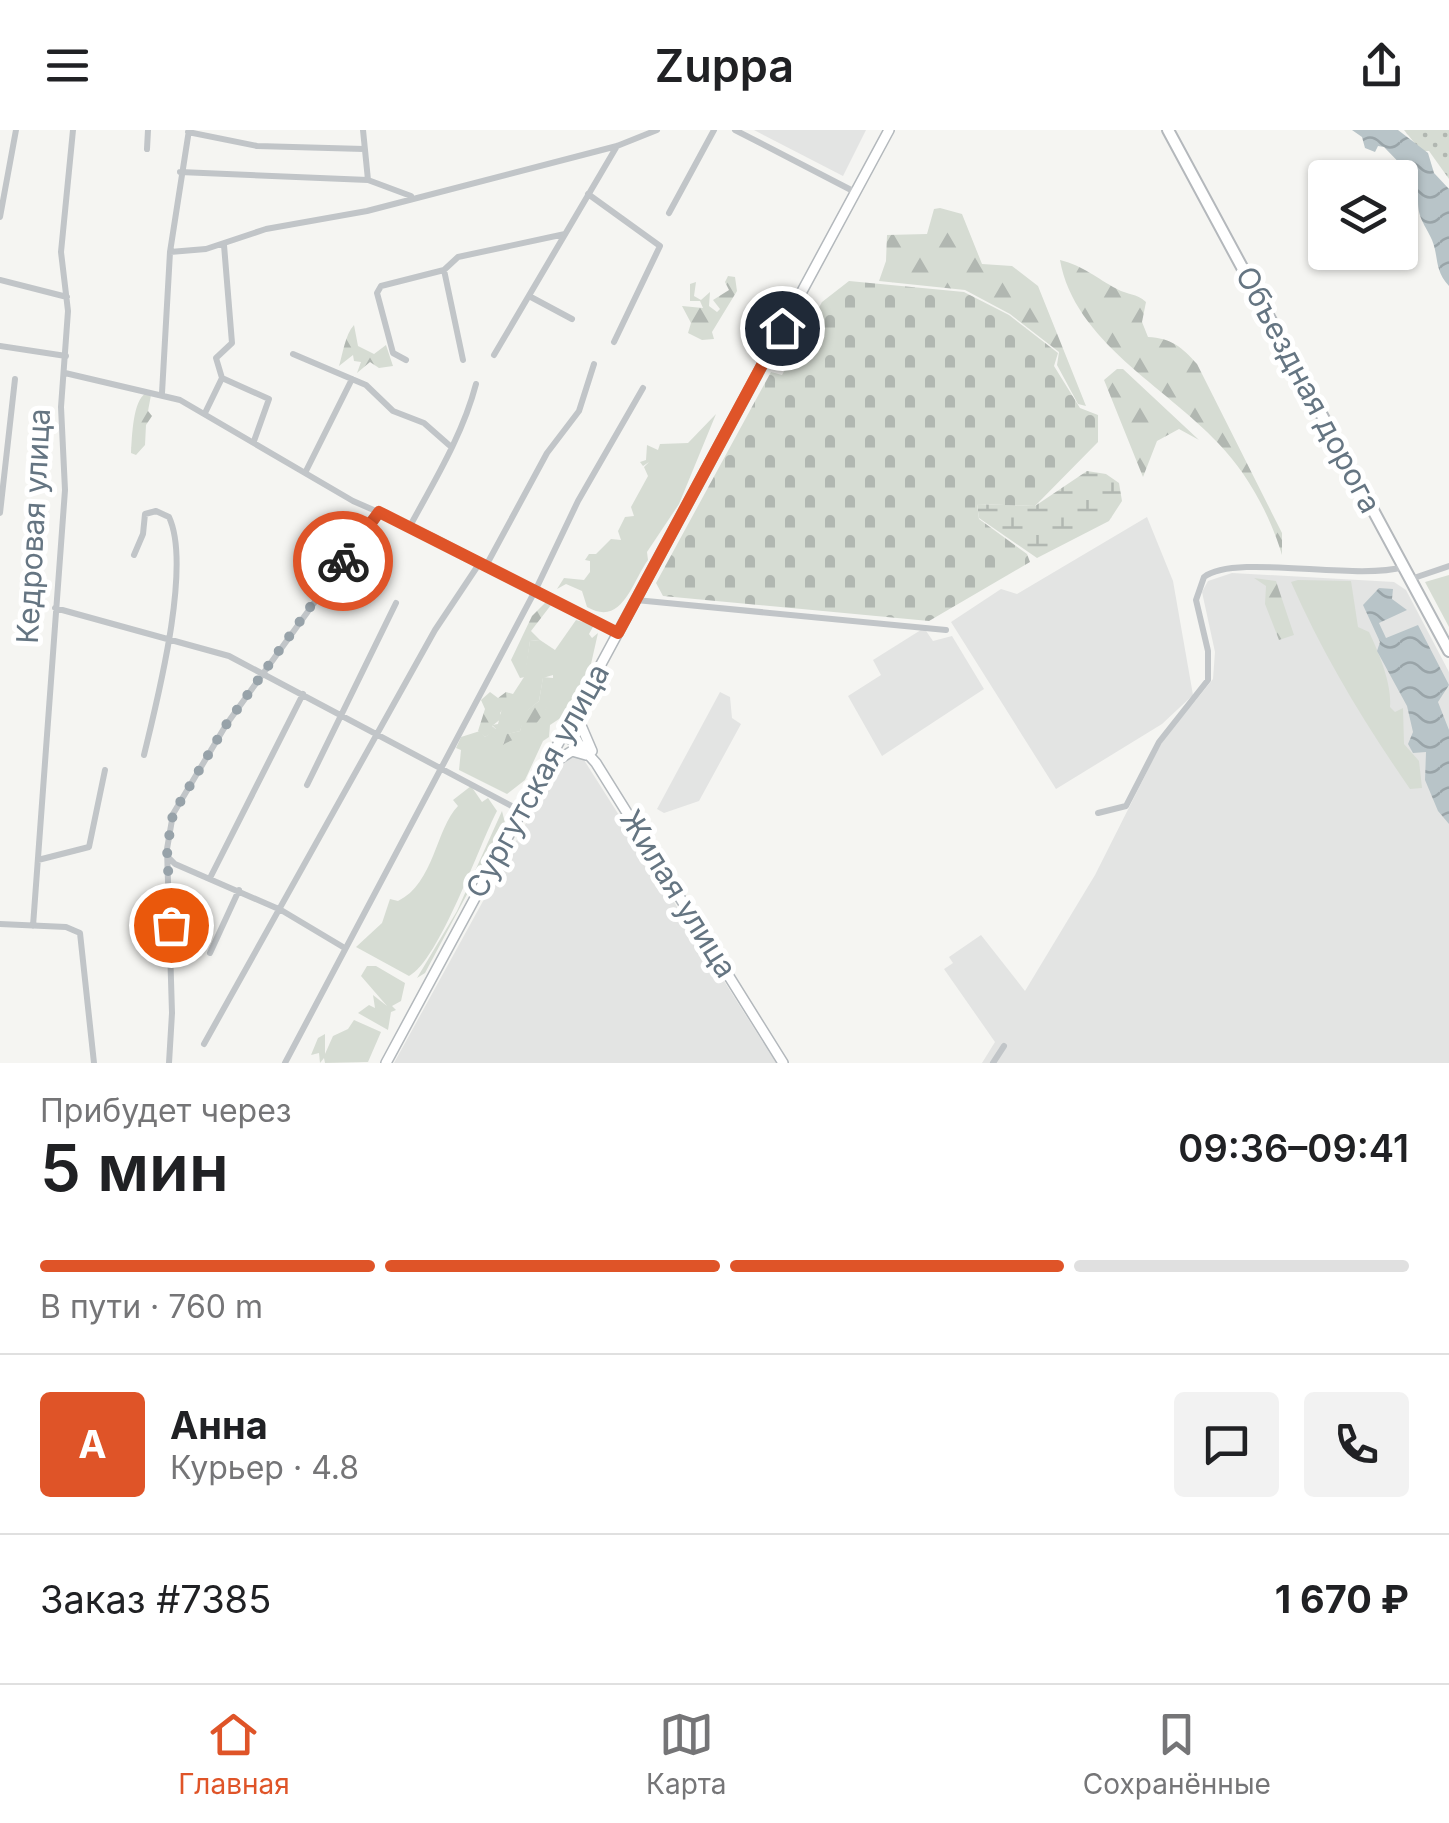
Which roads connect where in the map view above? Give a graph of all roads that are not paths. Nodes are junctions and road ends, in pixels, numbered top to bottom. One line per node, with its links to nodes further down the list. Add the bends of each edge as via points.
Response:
1 (16, 130): 20 (street)
2 (73, 130): 27 (street, Кедровая улица, via 62,252)
3 (148, 130): 12 (street)
4 (363, 130): 13 (street)
5 (657, 130): 11 (street)
6 (714, 130): 19 (street)
7 (734, 130): 16 (street)
8 (889, 130): 16 (main road, Сургутская улица)
9 (1168, 130): 54 (main road, Объездная дорога)
10 (189, 131): 13 (street, via 257,146); 14 (street)
11 (617, 146): 17 (street); 18 (street)
12 (147, 149)
13 (364, 149): 15 (street)
14 (180, 172): 15 (street); 23 (street)
15 (368, 180): 18 (street)
16 (855, 192): 57 (main road, Сургутская улица)
17 (588, 194): 21 (street); 29 (street, via 660,246)
18 (413, 196): 22 (street, via 266,228)
19 (669, 213)
20 (0, 218)
21 (565, 234): 24 (street, via 458,258); 26 (street)
22 (224, 245): 23 (street); 38 (street, via 234,337 216,358)
23 (170, 252): 43 (street)
24 (444, 270): 34 (street, via 379,289 393,353); 35 (street)
25 (0, 280): 27 (street)
26 (529, 296): 28 (street); 33 (street)
27 (67, 297): 32 (street, Кедровая улица)
28 (572, 319)
29 (614, 342)
30 (0, 346): 32 (street)
31 (293, 354): 39 (street)
32 (66, 356): 37 (street, Кедровая улица)
33 (494, 356)
34 (406, 360)
35 (463, 360)
36 (594, 364): 52 (street, via 580,411 541,463)
37 (65, 373): 43 (street); 59 (street, Кедровая улица)
38 (222, 378): 44 (street); 45 (street, via 270,399)
39 (352, 378): 46 (street); 47 (street)
40 (15, 379): 49 (street)
41 (476, 384): 46 (street, via 462,430)
42 (644, 388): 56 (street)
43 (162, 394): 44 (street)
44 (205, 413): 45 (street)
45 (254, 441): 47 (street)
46 (449, 445): 50 (street)
47 (306, 471): 48 (street)
48 (379, 512): 50 (street); 64 (street)
49 (0, 513)
50 (410, 526): 52 (street)
51 (134, 555): 62 (street, via 145,514 169,517)
52 (484, 563): 56 (street); 68 (street, via 435,630)
53 (1449, 566): 55 (street)
54 (1404, 567): 55 (main road, Объездная дорога); 77 (street, via 1368,574 1228,566 1209,572 1196,594 1210,667 1207,684 1159,742 1126,806)
55 (1411, 579): 63 (main road, Объездная дорога)
56 (536, 588): 61 (street); 72 (street)
57 (636, 600): 60 (street); 61 (main road, Сургутская улица)
58 (396, 603): 67 (street)
59 (55, 608): 62 (street); 79 (street, Кедровая улица)
60 (946, 630)
61 (618, 633): 66 (main road, Сургутская улица)
62 (169, 639): 64 (street); 70 (street)
63 (1449, 651)
64 (264, 673): 65 (street); 78 (street, via 178,803)
65 (303, 694): 67 (street); 80 (street)
66 (586, 694): 69 (main road, Сургутская улица); 71 (main road, via 580,723)
67 (343, 716): 68 (street); 75 (street)
68 (378, 734): 72 (street); 82 (street)
69 (563, 735): 71 (main road, Жилая улица); 74 (main road, Сургутская улица)
70 (144, 755)
71 (596, 763): 74 (main road, via 572,751); 93 (main road, Жилая улица)
72 (440, 768): 76 (street); 85 (street)
73 (105, 770): 79 (street, via 89,848)
74 (543, 770): 76 (main road, Сургутская улица)
75 (307, 785)
76 (521, 811): 92 (main road, Сургутская улица)
77 (1098, 813)
78 (168, 857): 80 (street); 90 (street)
79 (38, 860): 84 (street, Кедровая улица)
80 (210, 878): 81 (street)
81 (239, 890): 82 (street); 86 (street)
82 (281, 910): 85 (street); 87 (street)
83 (0, 924): 84 (street)
84 (34, 926): 89 (street, via 72,928 82,936)
85 (343, 947): 91 (street)
86 (210, 953)
87 (204, 1044)
88 (1004, 1046): 94 (street)
89 (94, 1063)
90 (168, 1063)
91 (284, 1063)
92 (386, 1063)
93 (783, 1063)
94 (993, 1063)

